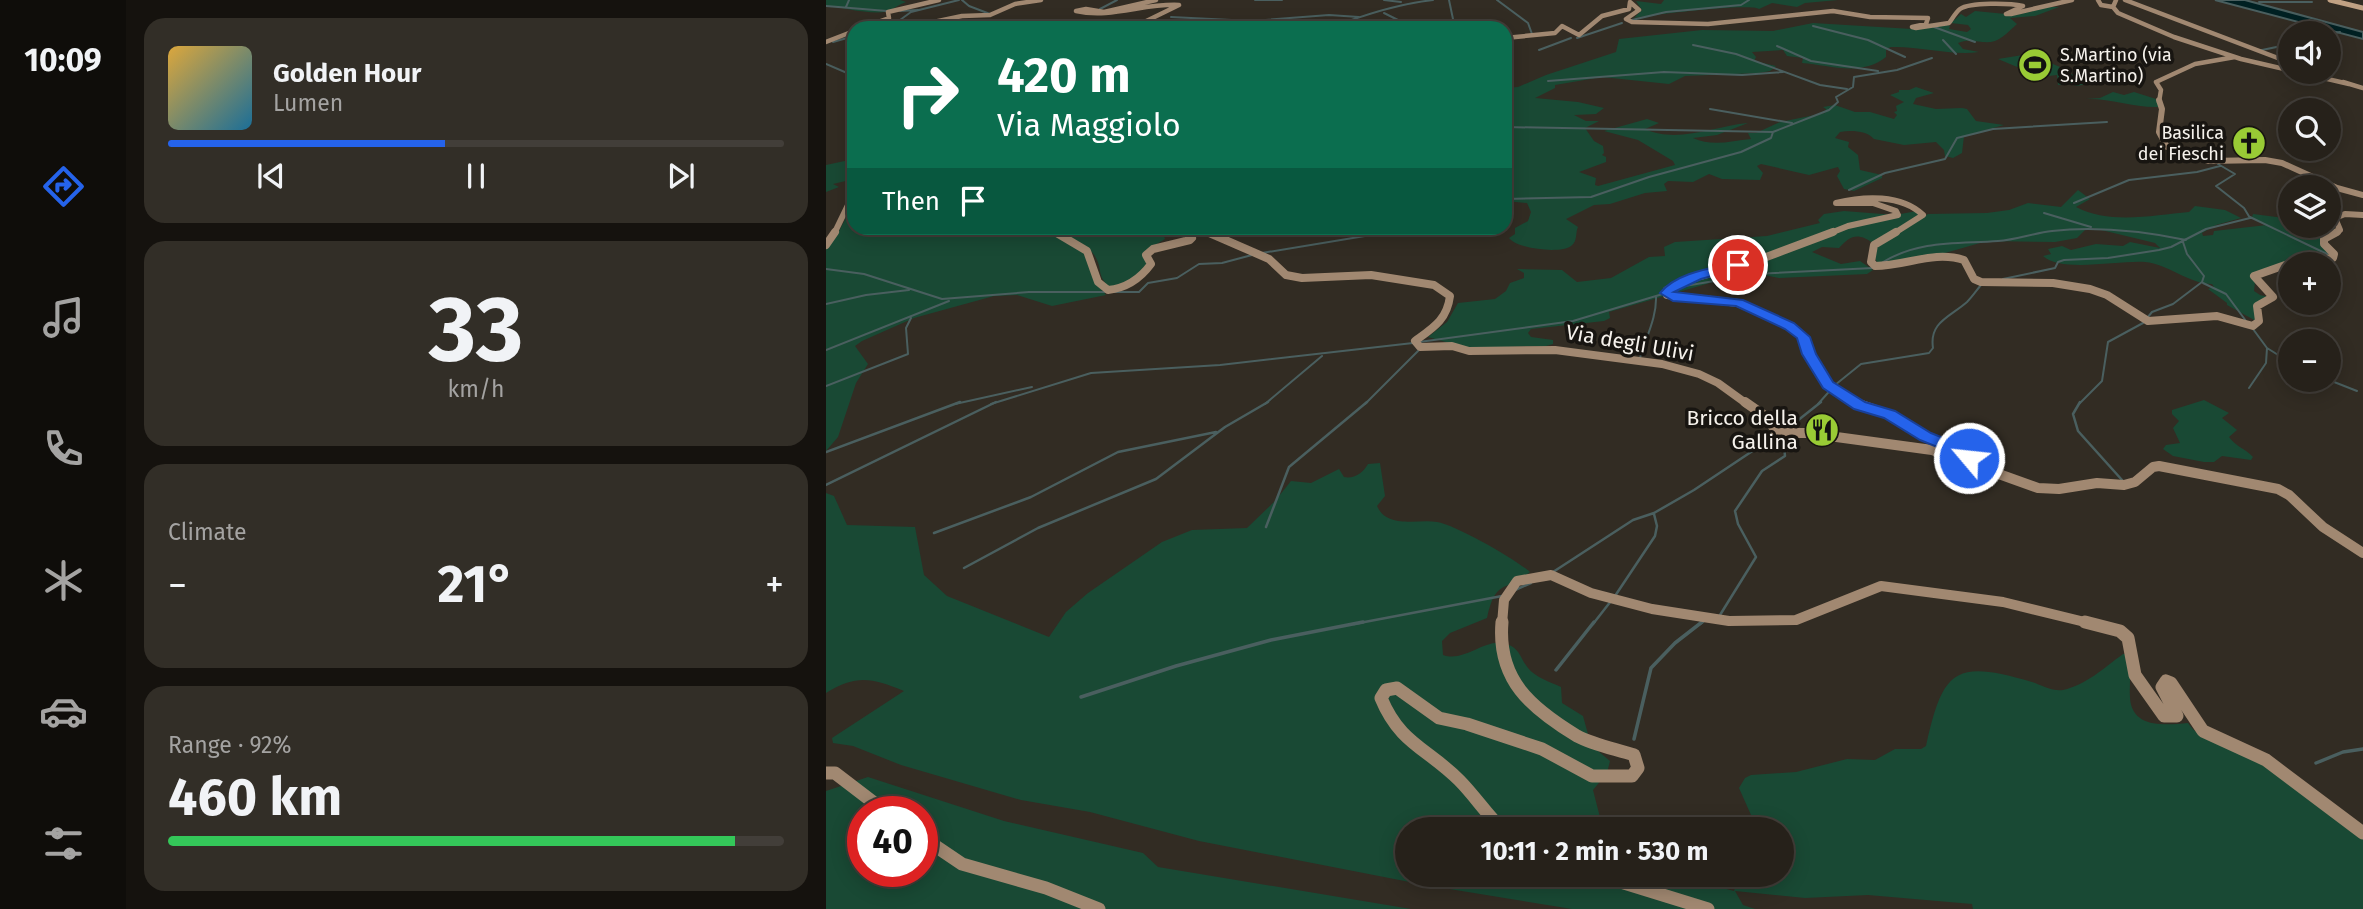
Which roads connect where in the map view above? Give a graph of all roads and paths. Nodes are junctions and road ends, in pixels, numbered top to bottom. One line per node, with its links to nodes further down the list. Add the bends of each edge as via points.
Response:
1 (939, 0): 10 (street, via 888,12 889,18)
2 (1041, 0): 11 (street, via 990,15)
3 (1156, 0): 12 (street, via 1104,12 1076,11 1094,14 1179,5)
4 (2072, 0): 7 (street, via 2008,15 2023,6 1966,7 1949,23 1917,28 1912,27 1926,24 1929,18 1833,11 1702,24 1632,22 1626,19 1639,10)
5 (2098, 0): 8 (street, via 2101,5)
6 (2330, 0): 9 (main road)
7 (1630, 2): 14 (street, via 1629,9 1602,16 1580,35 1564,26 1557,33)
8 (2118, 2): 17 (street, via 2118,13); 18 (street)
9 (2363, 8)
10 (881, 21)
11 (944, 21)
12 (1146, 21)
13 (847, 35): 16 (street)
14 (1512, 38)
15 (847, 41): 16 (street)
16 (826, 44)
17 (2235, 57): 19 (street); 24 (street, via 2181,68 2156,82 2161,90 2159,132 2167,147 2208,161 2283,163)
18 (2278, 58)
19 (2278, 67)
20 (2341, 82): 22 (street)
21 (2341, 82): 22 (street)
22 (2349, 84): 23 (street)
23 (2363, 88)
24 (2363, 195)
25 (847, 208): 30 (street)
26 (2363, 215): 31 (street, via 2335,218 2340,230 2324,239 2333,258 2291,263 2254,276 2273,297 2257,306 2259,321 2253,326 2217,316 2148,321 2090,289 2053,283 1981,282 1974,279 1964,260 1956,257 1875,266 1871,263 1874,245 1923,215 1883,198 1836,203 1877,203 1898,215 1848,226 1667,290 1673,297 1738,303 1789,326 1804,337 1828,384 1859,406 1890,415 1925,437 1961,450)
27 (1061, 235): 28 (street, via 1087,251 1098,282 1108,290 1122,288 1146,273 1151,264 1146,255 1153,248 1190,240)
28 (1189, 235)
29 (1214, 235): 31 (street, Via degli Ulivi, via 1269,259 1286,275 1355,274 1440,288 1450,296 1449,306 1441,323 1415,341 1420,347 1555,350 1662,364 1718,383 1765,416 1778,433 1932,450)
30 (826, 245)
31 (1972, 465): 32 (street, Via degli Ulivi, via 2038,488 2132,484 2159,466 2264,484 2289,495 2323,527)
32 (2363, 553)
33 (826, 773): 34 (street, via 835,773)
34 (865, 796)
35 (1489, 817): 36 (street, via 1455,776 1411,746 1391,722 1381,695 1397,688 1438,718 1542,749 1592,776 1632,776 1638,768 1634,755 1579,737 1528,700 1510,679 1500,643 1504,600 1517,581 1551,575 1591,593 1652,609 1729,621 1796,620 1881,586 2003,602 2120,631 2128,638 2134,675 2164,716 2177,716 2162,687 2166,681 2203,731 2266,761)
36 (2363, 833)
37 (938, 848): 39 (street, via 961,864 1046,888)
38 (1637, 887): 40 (street)
39 (1099, 909)
40 (1708, 909)

